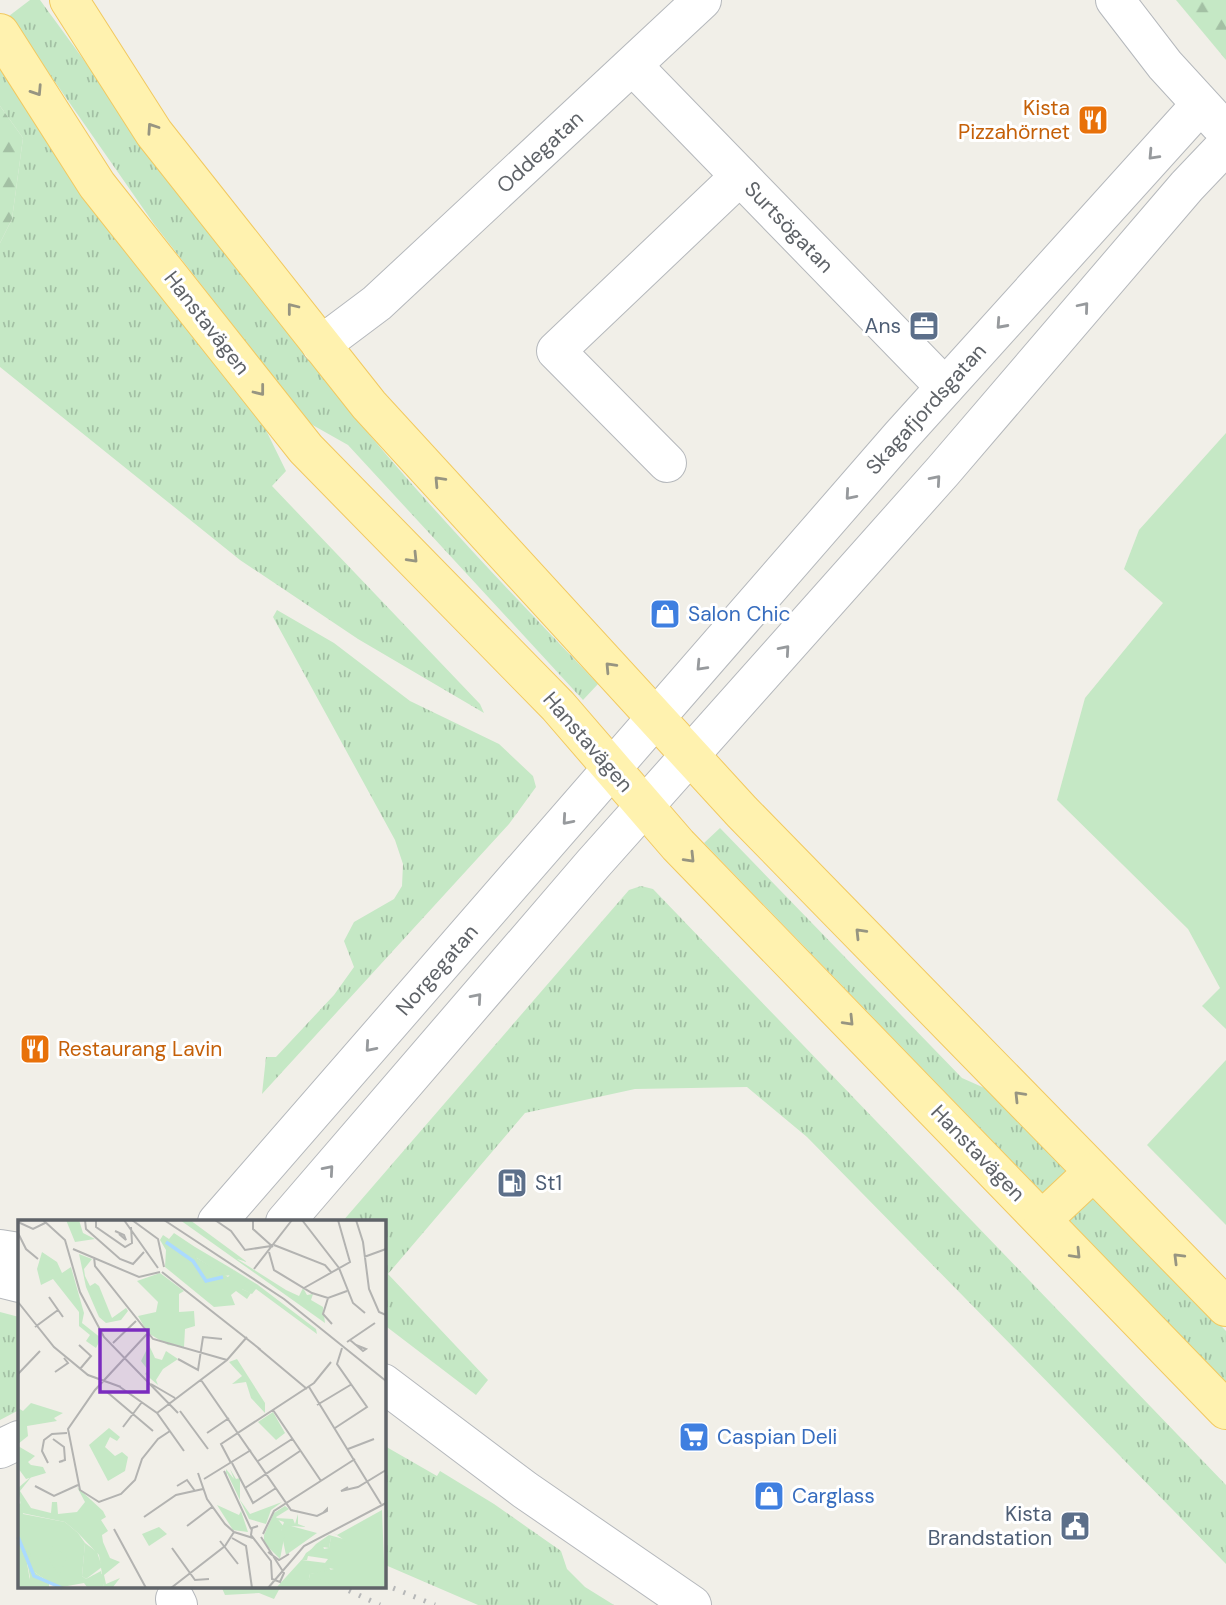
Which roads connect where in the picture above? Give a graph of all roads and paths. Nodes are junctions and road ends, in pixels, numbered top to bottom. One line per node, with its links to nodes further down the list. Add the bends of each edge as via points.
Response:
1 (69, 0): 9 (main road, one-way to 1, via 154,133)
2 (702, 0): 5 (street, Oddegatan)
3 (1115, 0): 6 (street)
4 (0, 33): 14 (main road, Hanstavägen, one-way to 14, via 97,185 306,449 558,706)
5 (633, 66): 8 (street, Surtsögatan); 9 (street, Oddegatan, via 377,303)
6 (1213, 118): 10 (street, Skagafjordsgatan, one-way to 10)
7 (1226, 145): 13 (street, one-way to 7)
8 (740, 176): 10 (street, Surtsögatan); 11 (street, via 556,351)
9 (321, 345): 12 (main road, one-way to 9, via 369,405)
10 (945, 387): 12 (street, Skagafjordsgatan, one-way to 12)
11 (667, 463)
12 (656, 717): 13 (main road); 14 (street, Norgegatan)
13 (691, 756): 15 (street); 16 (main road, one-way to 13)
14 (611, 768): 15 (main road, Hanstavägen); 18 (street, Norgegatan, one-way to 18)
15 (645, 807): 17 (main road, Hanstavägen, one-way to 17); 19 (street, one-way to 15)
16 (1093, 1172): 17 (main road); 24 (main road, one-way to 16)
17 (1043, 1219): 26 (main road, Hanstavägen, one-way to 26)
18 (219, 1220)
19 (287, 1220)
20 (0, 1249): 21 (street)
21 (18, 1252)
22 (0, 1278): 23 (street)
23 (18, 1283)
24 (1226, 1307)
25 (385, 1385): 28 (street)
26 (1226, 1410)
27 (385, 1417): 28 (street)
28 (525, 1490): 29 (street)
29 (692, 1605)

